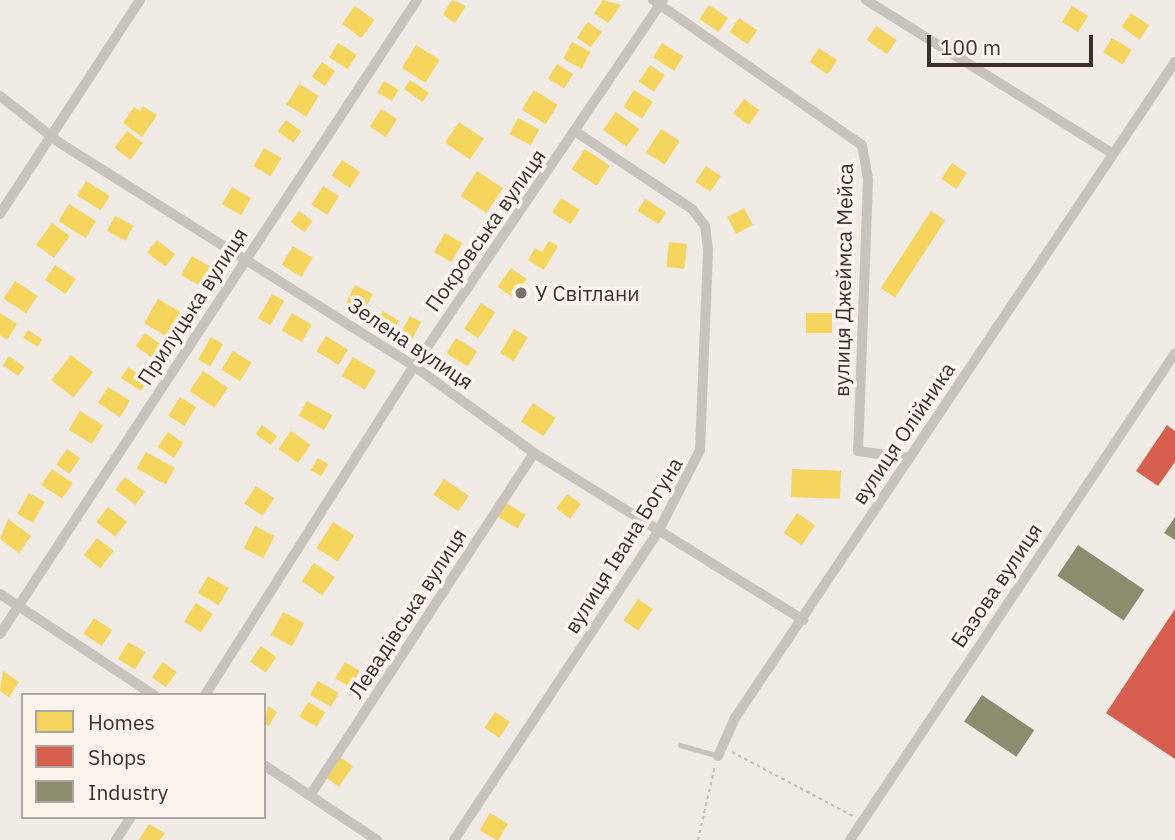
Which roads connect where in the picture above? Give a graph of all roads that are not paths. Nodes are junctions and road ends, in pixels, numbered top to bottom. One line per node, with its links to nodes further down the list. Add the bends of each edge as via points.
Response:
1 (417, 0): 11 (street, Прилуцька вулиця)
2 (866, 0): 9 (street)
3 (659, 1): 7 (street, Покровська вулиця); 15 (street, вулиця Джеймса Мейса, via 862,145 869,180 858,451)
4 (135, 2): 8 (street)
5 (1175, 62): 9 (street, вулиця Олійника)
6 (0, 96): 8 (street, Зелена вулиця)
7 (576, 132): 13 (street, Покровська вулиця); 16 (street, вулиця Івана Богуна, via 692,209 708,237 698,463)
8 (51, 134): 10 (street); 11 (street, Зелена вулиця)
9 (1112, 152): 15 (street, вулиця Олійника)
10 (0, 214)
11 (248, 257): 13 (street, Зелена вулиця); 18 (street, Прилуцька вулиця)
12 (1175, 353): 31 (street, Базова вулиця)
13 (414, 366): 14 (street, Зелена вулиця); 22 (street, Покровська вулиця)
14 (534, 453): 16 (street, Зелена вулиця); 26 (street, Левадівська вулиця)
15 (909, 458): 19 (street, вулиця Олійника)
16 (659, 530): 19 (street, Зелена вулиця); 30 (street, вулиця Івана Богуна)
17 (0, 594): 18 (street)
18 (19, 606): 20 (street, Прилуцька вулиця); 21 (street)
19 (803, 620): 24 (street, вулиця Олійника, via 735,718)
20 (0, 634)
21 (151, 693)
22 (206, 693)
23 (680, 745): 24 (lane)
24 (720, 752)
25 (266, 766): 26 (street)
26 (311, 794): 29 (street)
27 (130, 819): 28 (street)
28 (116, 840)
29 (377, 840)
30 (454, 840)
31 (850, 840)

